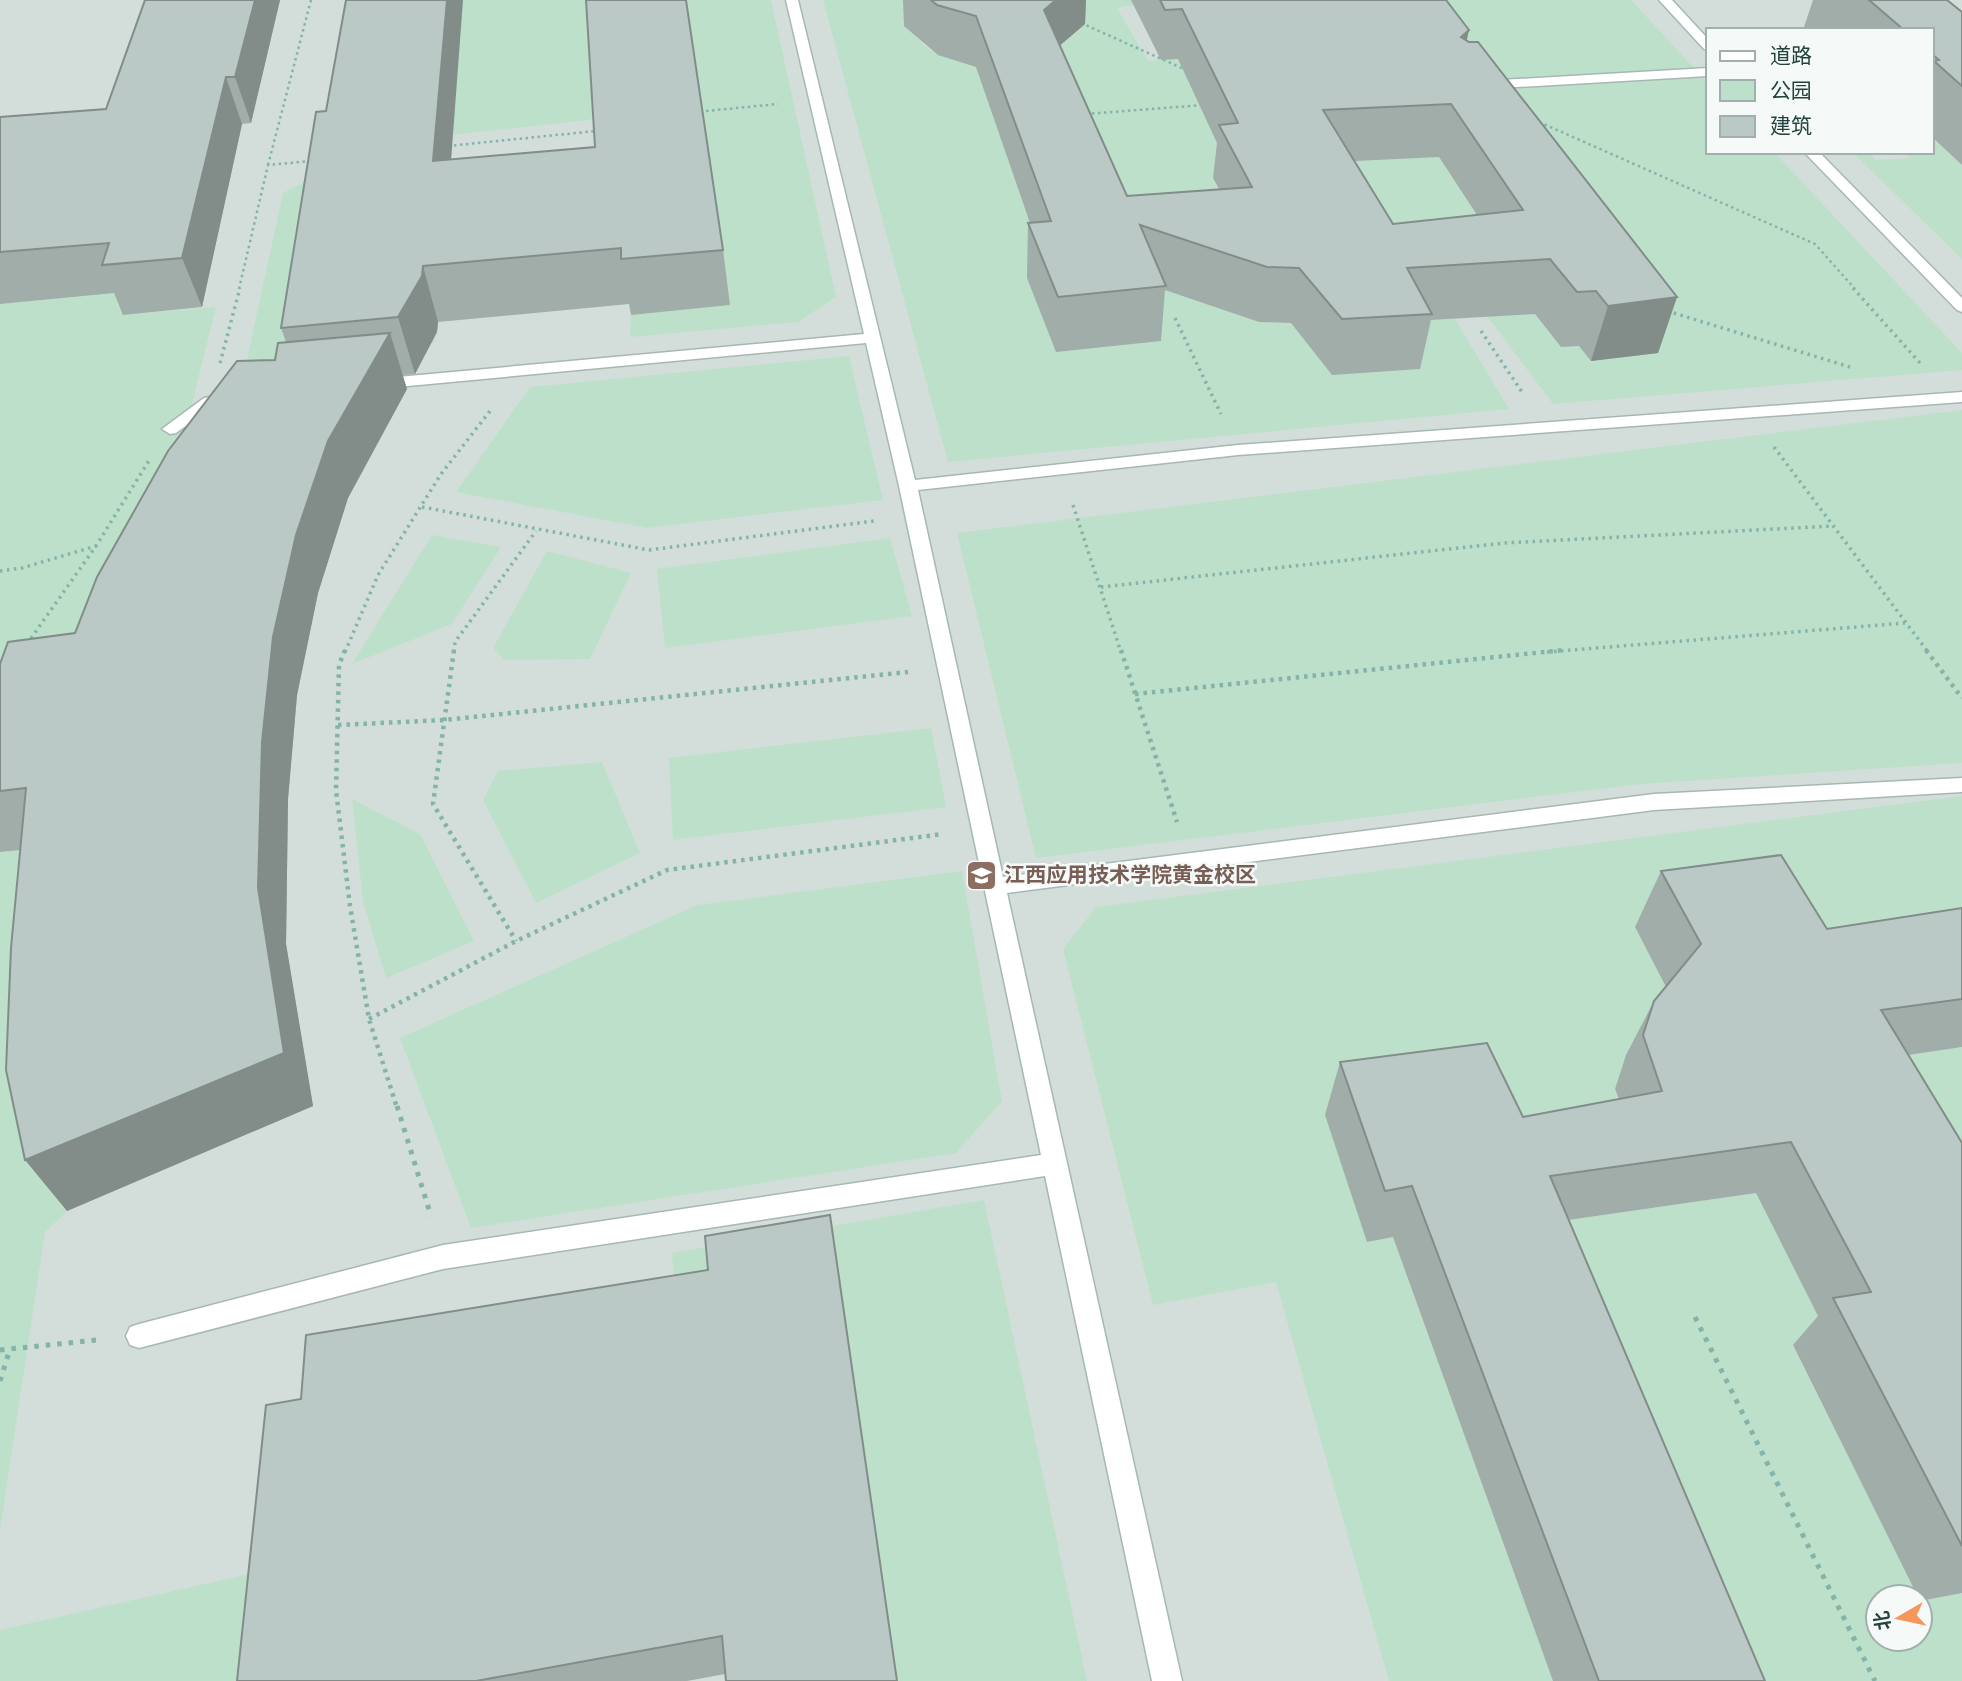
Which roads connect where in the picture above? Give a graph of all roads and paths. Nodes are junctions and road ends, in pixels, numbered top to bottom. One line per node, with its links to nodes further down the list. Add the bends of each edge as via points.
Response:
1 (311, 0): 20 (path)
2 (792, 0): 10 (street)
3 (1664, 0): 5 (street)
4 (1080, 23): 7 (path, via 1183,66)
5 (1706, 44)
6 (1706, 72): 8 (street)
7 (1187, 76)
8 (1472, 86)
9 (1196, 96): 12 (path)
10 (815, 101): 13 (path); 25 (street)
11 (1214, 104): 12 (path)
12 (1200, 105): 14 (path)
13 (706, 110)
14 (1079, 114)
15 (1535, 120): 30 (path, via 1815,244)
16 (605, 130): 17 (path)
17 (443, 147)
18 (1813, 154): 21 (street)
19 (322, 160): 20 (path)
20 (268, 165): 31 (path)
21 (1962, 307)
22 (1660, 309): 27 (path)
23 (1175, 318): 35 (path)
24 (1480, 331): 33 (path)
25 (872, 338): 26 (street); 37 (street)
26 (522, 370): 28 (street); 38 (path, via 441,474)
27 (1858, 370)
28 (359, 386)
29 (250, 397): 31 (street)
30 (1956, 397): 32 (street)
31 (210, 401): 34 (street)
32 (1748, 413): 33 (street); 40 (path)
33 (1547, 428): 35 (street)
34 (170, 429): 42 (path)
35 (1238, 450): 36 (street)
36 (1062, 469): 37 (street); 44 (path)
37 (908, 486): 39 (street)
38 (422, 507): 41 (path); 51 (path, via 378,575 339,665)
39 (914, 516): 41 (path, via 649,550); 47 (street)
40 (1833, 526): 44 (path, via 1504,543); 45 (path)
41 (536, 531): 50 (path, via 455,642)
42 (96, 545): 43 (path); 46 (path)
43 (0, 571)
44 (1101, 587): 48 (path)
45 (1906, 623): 48 (path, via 1567,650); 49 (path)
46 (23, 650)
47 (947, 668): 50 (path); 53 (street)
48 (1135, 694): 54 (path)
49 (1962, 698)
50 (444, 720): 51 (path); 56 (path, via 432,804)
51 (338, 725): 57 (path, via 336,790)
52 (1962, 785): 54 (street, via 1654,802)
53 (982, 829): 55 (street); 56 (path, via 667,870)
54 (1190, 863): 55 (street)
55 (994, 886): 58 (street)
56 (516, 941): 57 (path)
57 (369, 1019): 59 (path)
58 (1055, 1164): 59 (street); 65 (street)
59 (443, 1256): 61 (street)
60 (1695, 1317): 66 (path)
61 (139, 1336): 62 (path)
62 (10, 1349): 63 (path); 64 (path)
63 (0, 1350)
64 (0, 1381)
65 (1167, 1681)
66 (1875, 1681)

